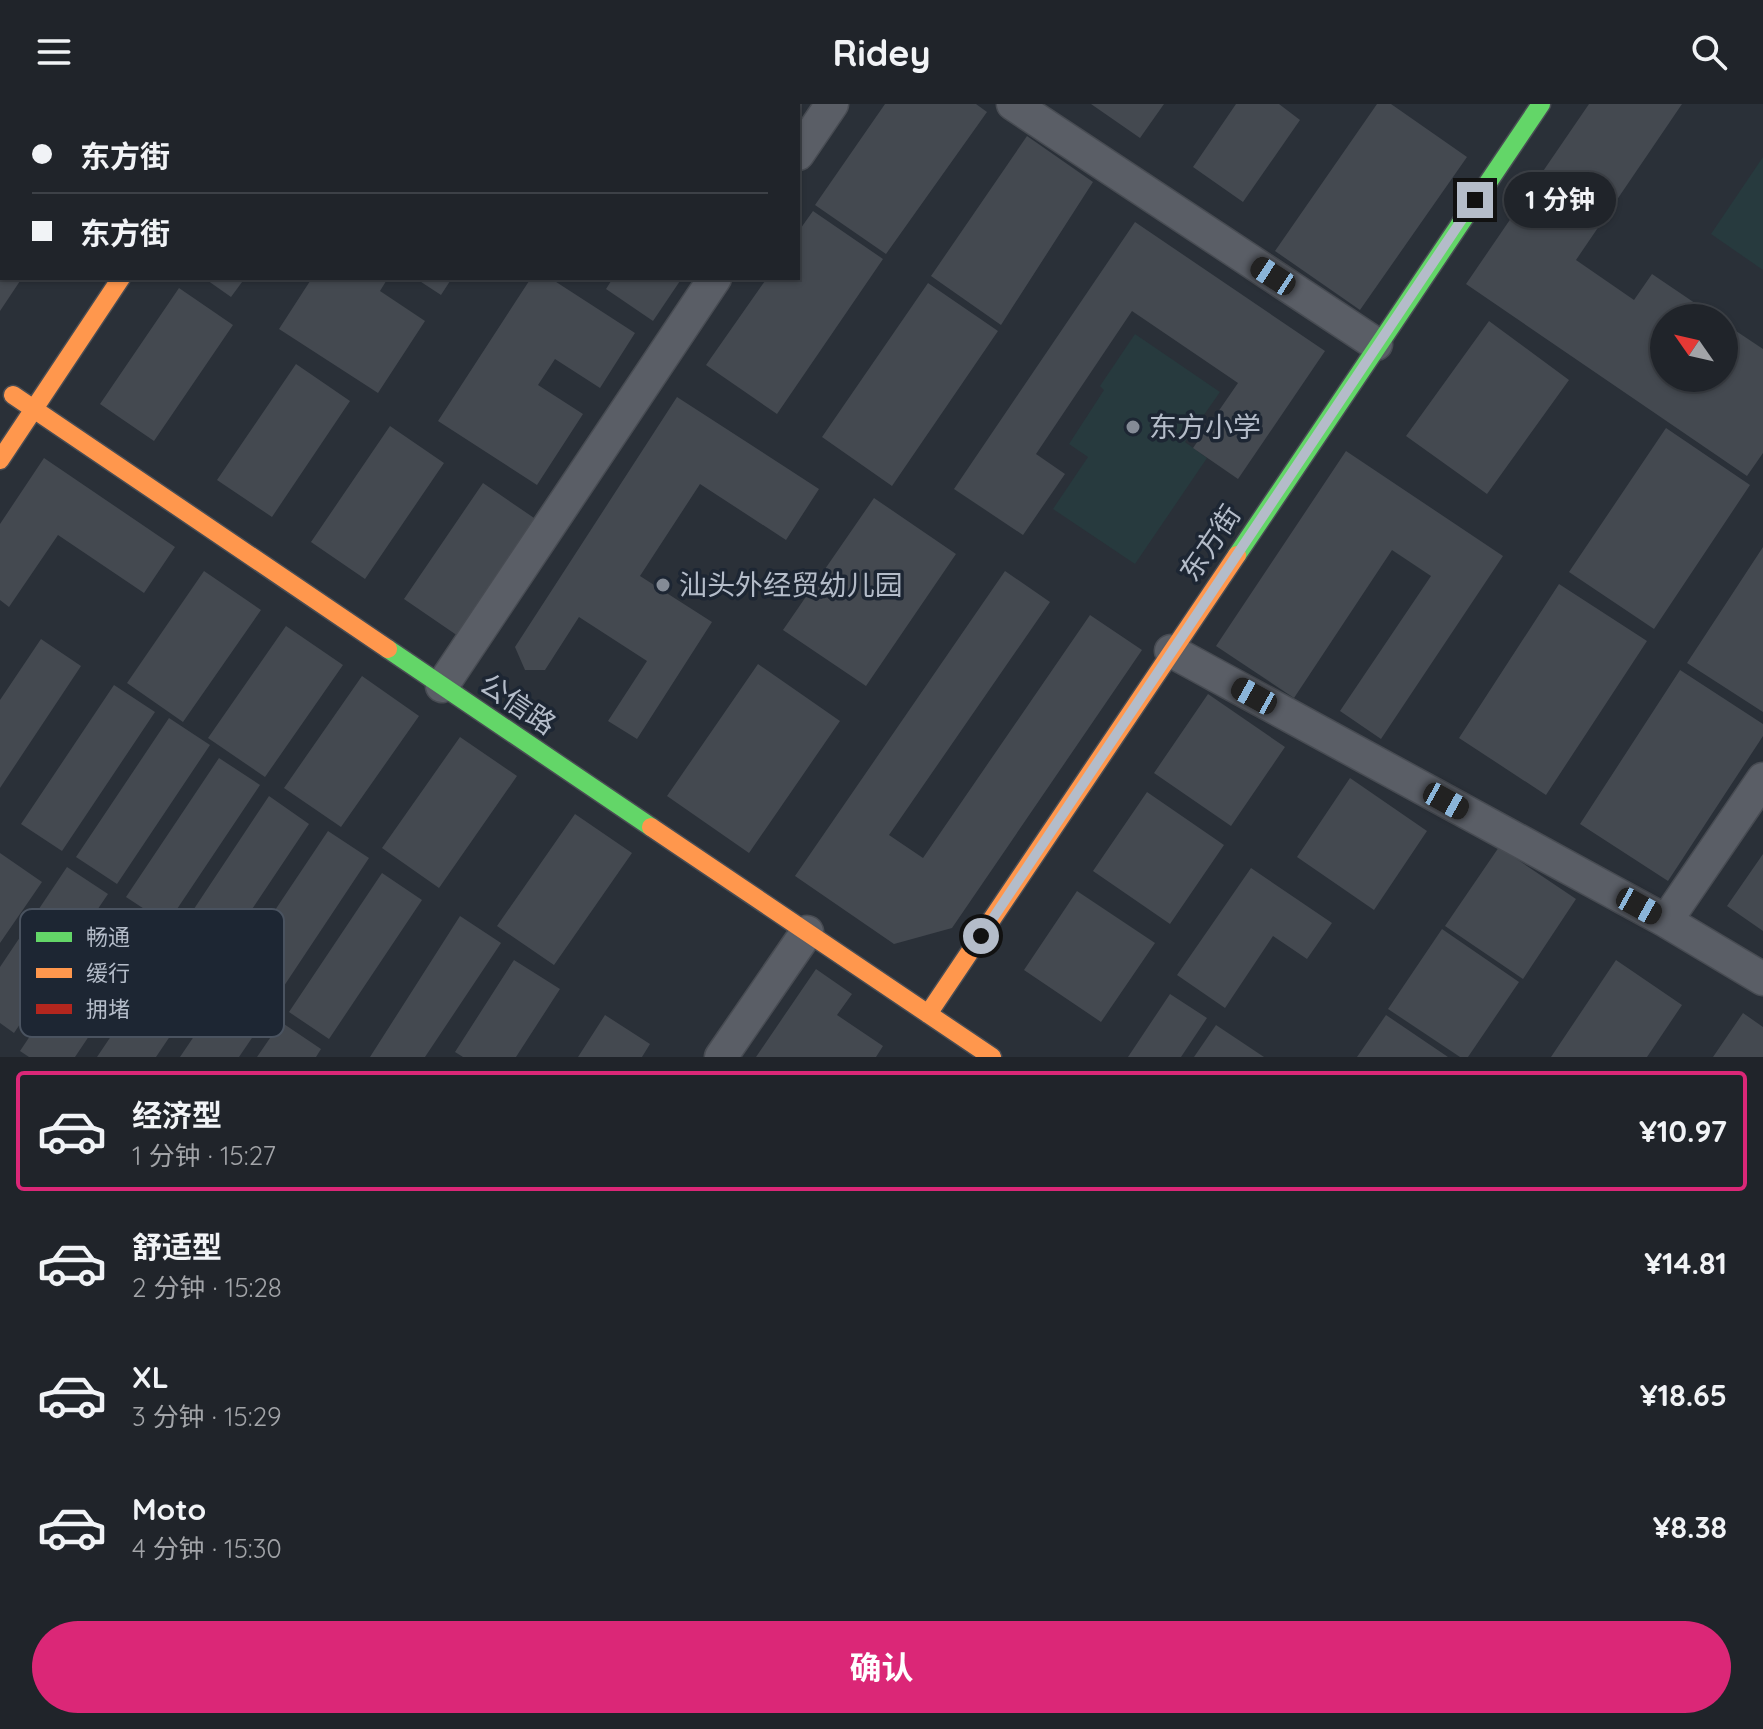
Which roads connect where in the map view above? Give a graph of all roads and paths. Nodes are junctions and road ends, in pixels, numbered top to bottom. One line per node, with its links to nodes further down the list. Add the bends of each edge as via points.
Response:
1 (832, 104): 4 (street)
2 (1013, 104): 7 (street)
3 (1541, 104): 7 (street, 东方街)
4 (800, 151)
5 (120, 280): 8 (street)
6 (714, 280): 12 (street)
7 (1376, 344): 11 (street, 东方街)
8 (34, 409): 9 (street, 公信路, via 17,389); 10 (street); 12 (street, 公信路)
9 (0, 415)
10 (0, 460)
11 (1171, 651): 14 (street); 17 (street, 东方街)
12 (442, 686): 15 (street, 公信路)
13 (1763, 779): 14 (street)
14 (1666, 921): 16 (street)
15 (807, 932): 17 (street, 公信路); 18 (street)
16 (1763, 979)
17 (928, 1014): 19 (street, 公信路)
18 (721, 1057)
19 (992, 1057)

